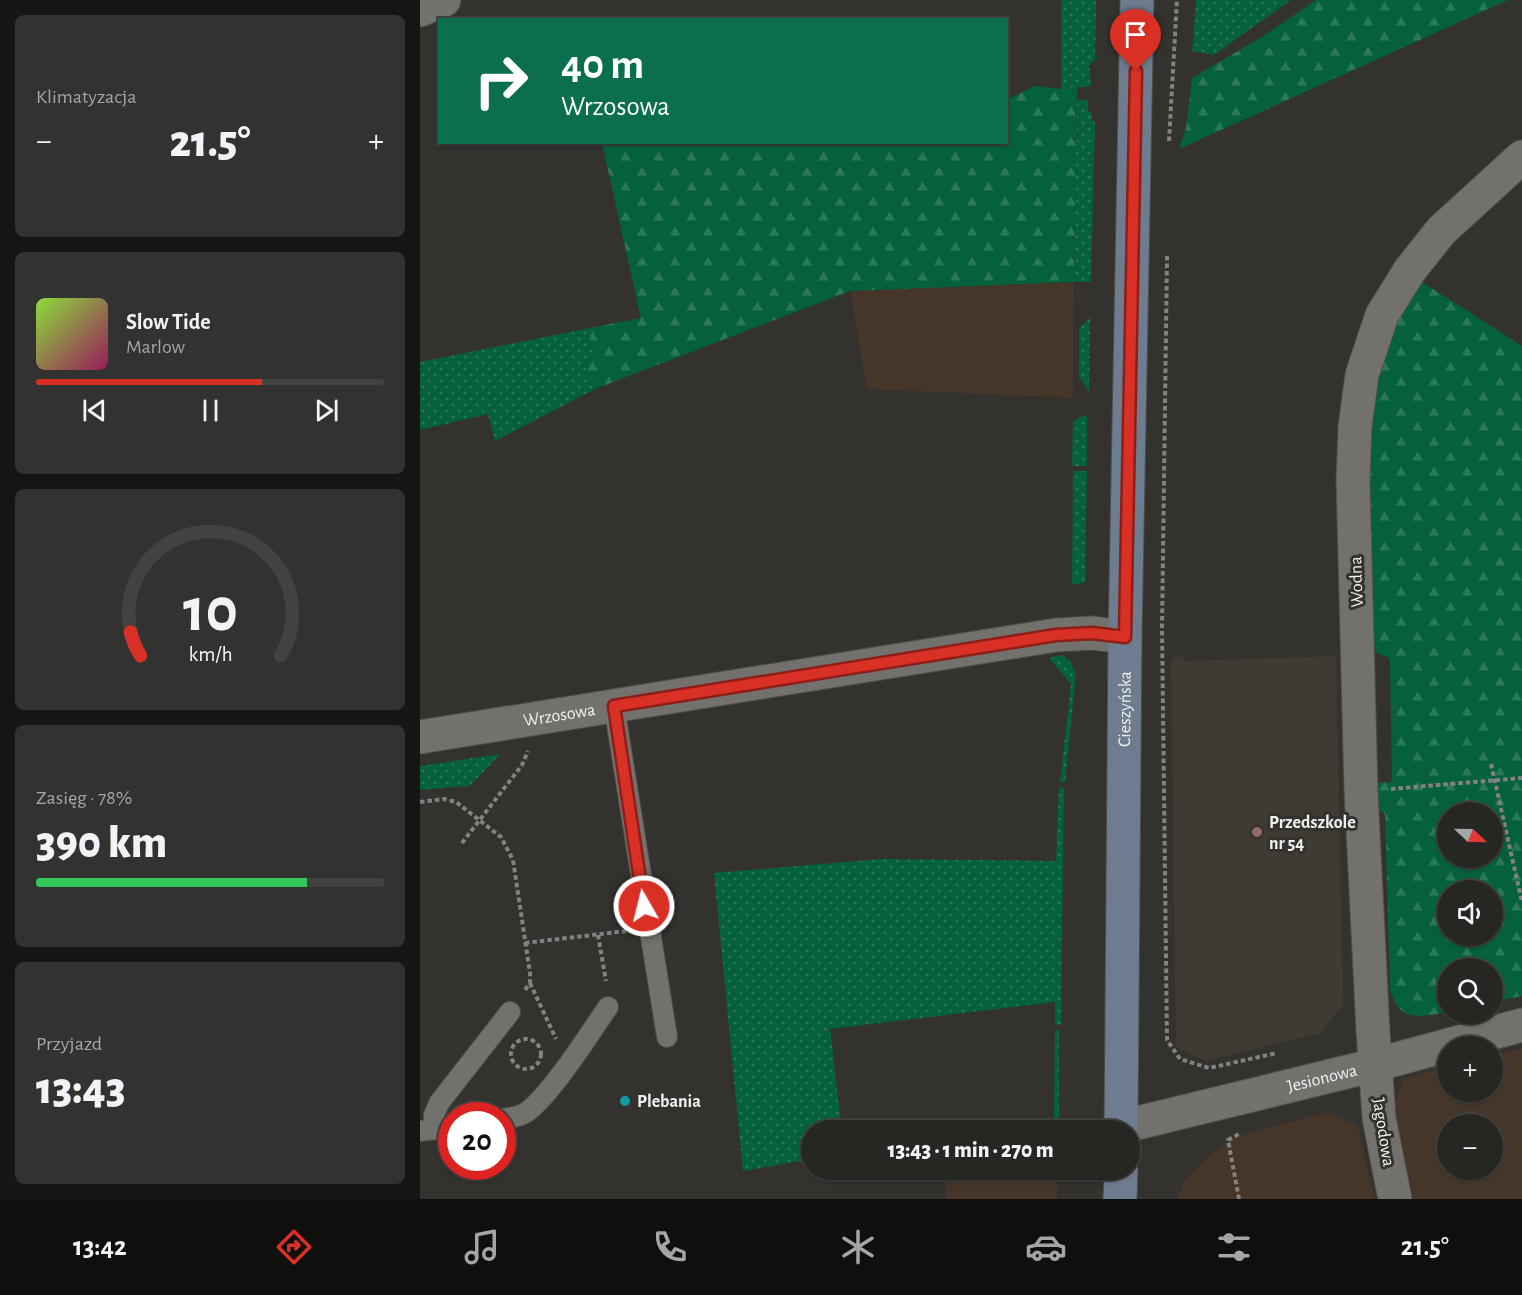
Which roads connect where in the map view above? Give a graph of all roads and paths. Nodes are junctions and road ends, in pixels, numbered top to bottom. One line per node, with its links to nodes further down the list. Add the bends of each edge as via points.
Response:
1 (444, 0): 4 (street)
2 (1137, 0): 8 (main road, Cieszyńska)
3 (1177, 0): 5 (path)
4 (420, 10)
5 (1169, 150)
6 (1522, 158): 15 (street, Wodna, via 1441,231 1410,270 1382,315 1362,375 1353,480)
7 (1167, 253): 29 (path, via 1162,628 1167,1040 1180,1059 1209,1068)
8 (1125, 637): 9 (street, Wrzosowa, via 1092,633 1056,635); 33 (main road, Cieszyńska)
9 (614, 706): 10 (street, Wrzosowa); 27 (lane)
10 (420, 737)
11 (1491, 764): 14 (path)
12 (522, 765): 17 (path)
13 (1522, 778): 14 (path)
14 (1495, 782): 15 (path); 19 (path)
15 (1361, 791): 31 (street, Wodna)
16 (420, 802): 17 (path, via 456,802)
17 (479, 820): 18 (path); 22 (path, via 501,837 513,860)
18 (462, 843)
19 (1522, 903)
20 (624, 932): 21 (path)
21 (598, 935): 22 (path); 24 (path)
22 (525, 943): 23 (path)
23 (530, 982): 25 (path); 30 (path)
24 (608, 1007): 30 (lane)
25 (510, 1012): 35 (lane, via 439,1103 434,1115)
26 (1522, 1025): 31 (street, Jesionowa)
27 (667, 1037)
28 (513, 1045): 28 (path, via 527,1038 535,1042 541,1057 537,1064 531,1068 516,1066 510,1052)
29 (1285, 1051)
30 (570, 1061): 32 (lane, via 532,1108)
31 (1375, 1065): 34 (street, Jesionowa); 40 (street, Jagodowa, via 1379,1118)
32 (516, 1116)
33 (1121, 1120)
34 (1140, 1124)
35 (435, 1129)
36 (1245, 1131): 39 (path, via 1228,1140)
37 (1121, 1180): 38 (main road)
38 (1120, 1199)
39 (1239, 1199)
40 (1395, 1199)

